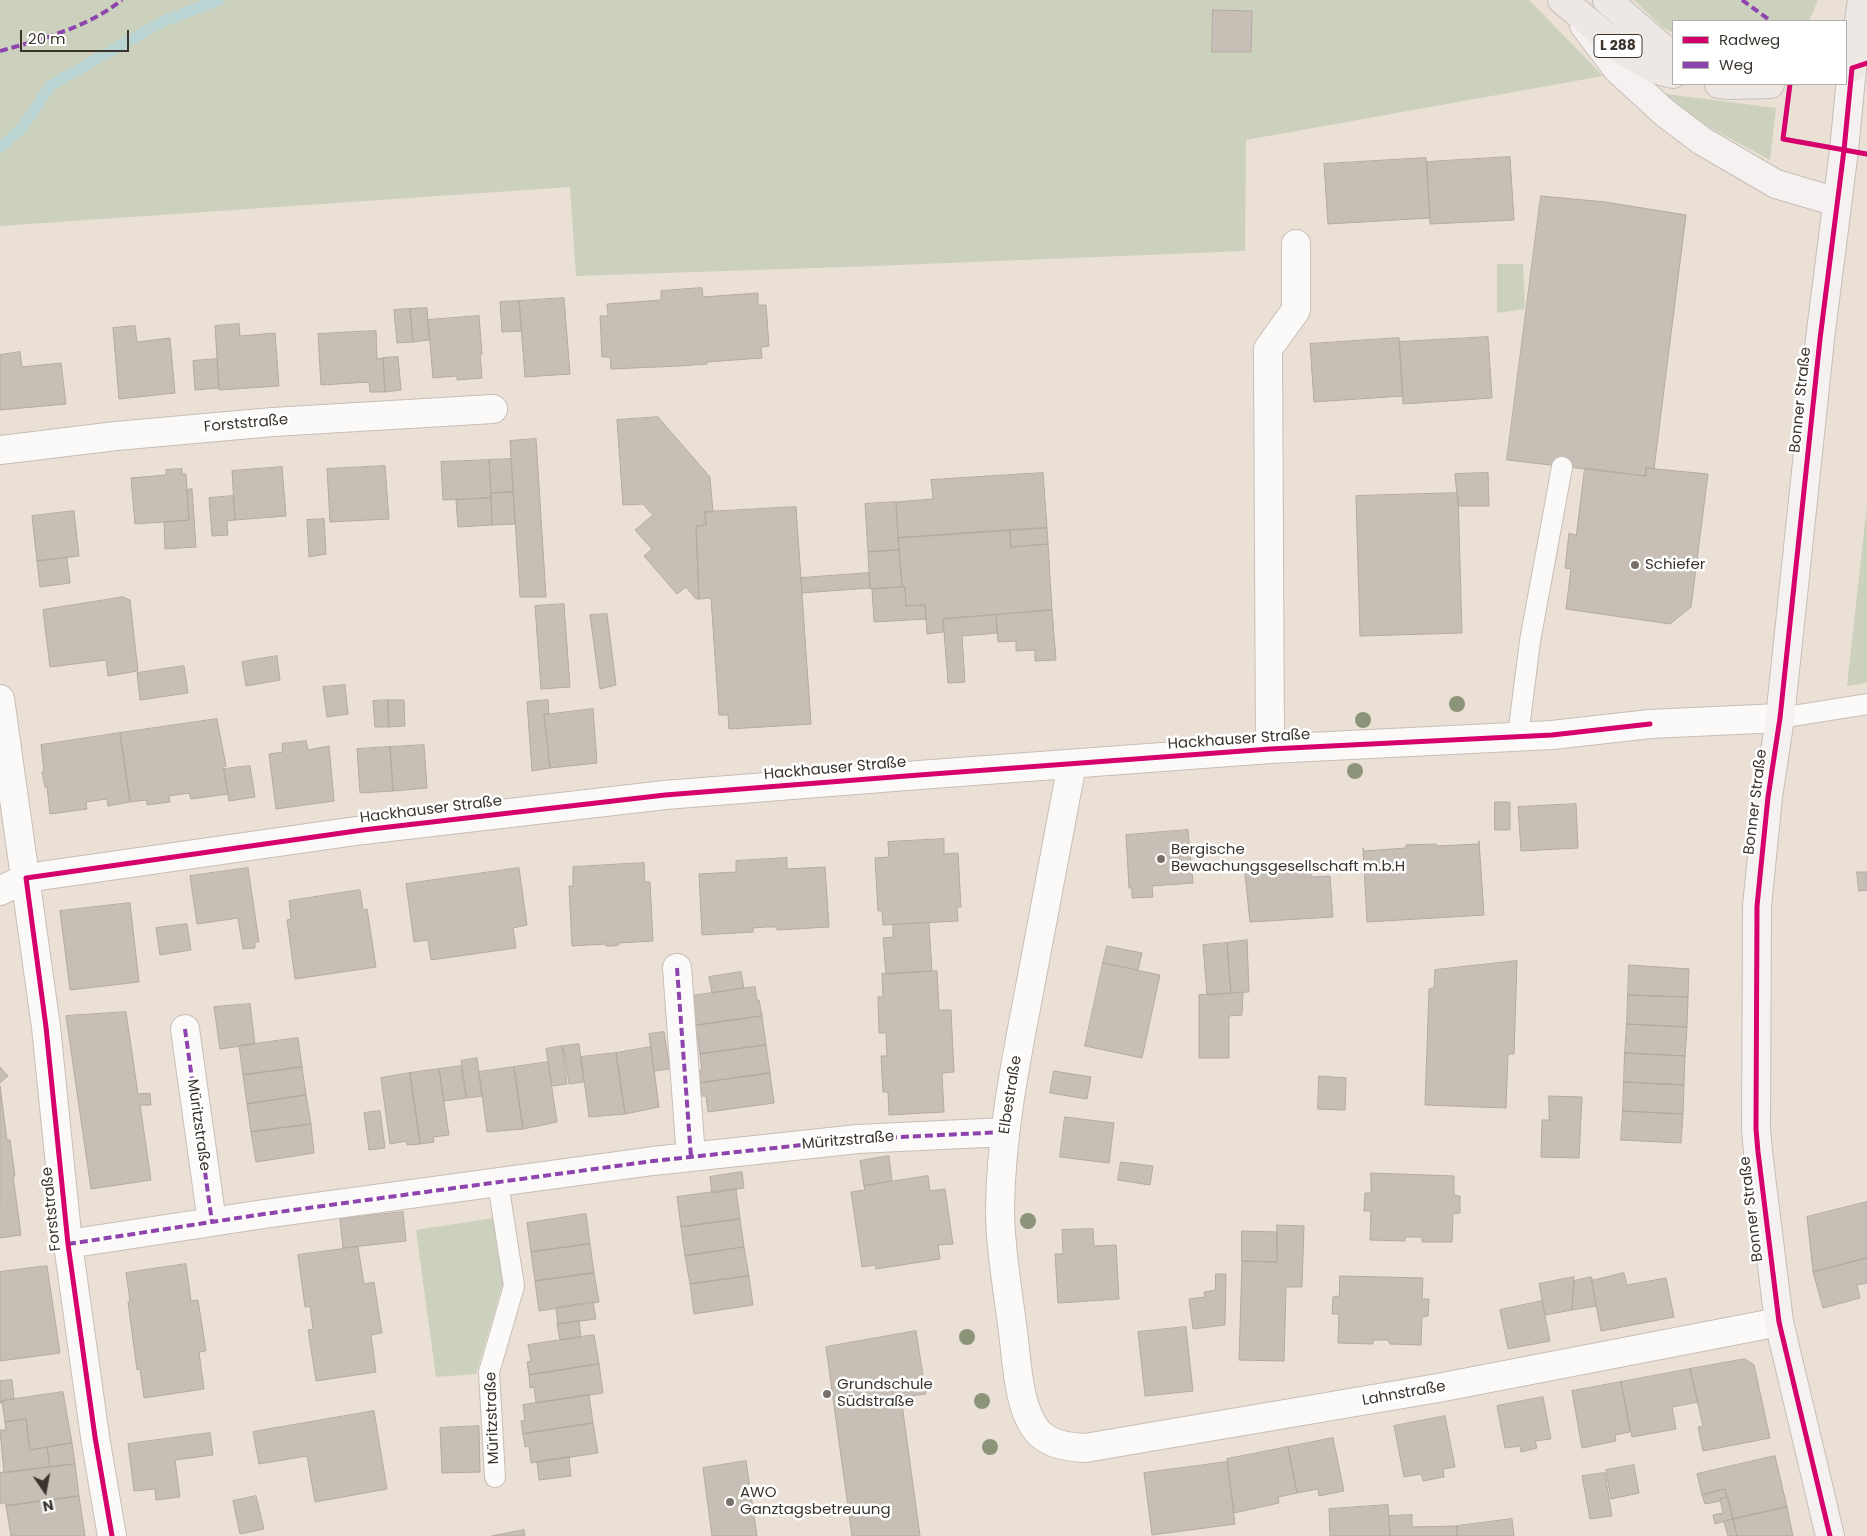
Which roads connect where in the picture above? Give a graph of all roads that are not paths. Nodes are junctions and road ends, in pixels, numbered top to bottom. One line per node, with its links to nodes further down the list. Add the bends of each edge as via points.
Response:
1 (1607, 0): 4 (main road, L 288)
2 (1862, 0): 5 (main road, Bonner Straße)
3 (1566, 3): 6 (main road, L 288, via 1626,52 1656,70); 7 (main road, L 288, via 1618,70 1687,130 1776,184)
4 (1672, 56)
5 (1849, 69): 7 (main road, Bonner Straße)
6 (1672, 74)
7 (1837, 202): 14 (main road, Bonner Straße)
8 (1296, 244): 16 (street, Hackhauser Straße, via 1296,310 1268,349)
9 (493, 409): 10 (street, Forststraße, via 273,422)
10 (0, 450)
11 (1562, 467): 15 (lane, via 1530,640)
12 (0, 699): 18 (street, Forststraße)
13 (1867, 704): 14 (lane)
14 (1780, 718): 15 (street, Hackhauser Straße, via 1650,724); 27 (main road, Bonner Straße, via 1757,906 1756,1110)
15 (1518, 736): 16 (street, Hackhauser Straße)
16 (1270, 750): 17 (street, Hackhauser Straße)
17 (1072, 764): 18 (street, Hackhauser Straße, via 656,796 363,830); 22 (street, Elbestraße, via 1018,1046)
18 (26, 878): 19 (street, Hackhauser Straße); 26 (street, Forststraße, via 46,1027)
19 (0, 891)
20 (678, 968): 23 (street)
21 (185, 1029): 25 (street, Müritzstraße)
22 (1005, 1132): 23 (street, Müritzstraße, via 858,1138); 28 (street, Elbestraße, via 1000,1209 1002,1252 1020,1384)
23 (691, 1157): 24 (street, Müritzstraße)
24 (498, 1183): 25 (street, Müritzstraße); 29 (lane, Müritzstraße, via 514,1286 489,1372)
25 (212, 1222): 26 (street, Müritzstraße)
26 (68, 1244): 30 (street, Forststraße)
27 (1778, 1322): 28 (street, Lahnstraße, via 1438,1388 1085,1448 1060,1445 1041,1435); 31 (main road, Bonner Straße)
28 (1034, 1427)
29 (495, 1477)
30 (112, 1536)
31 (1830, 1536)

